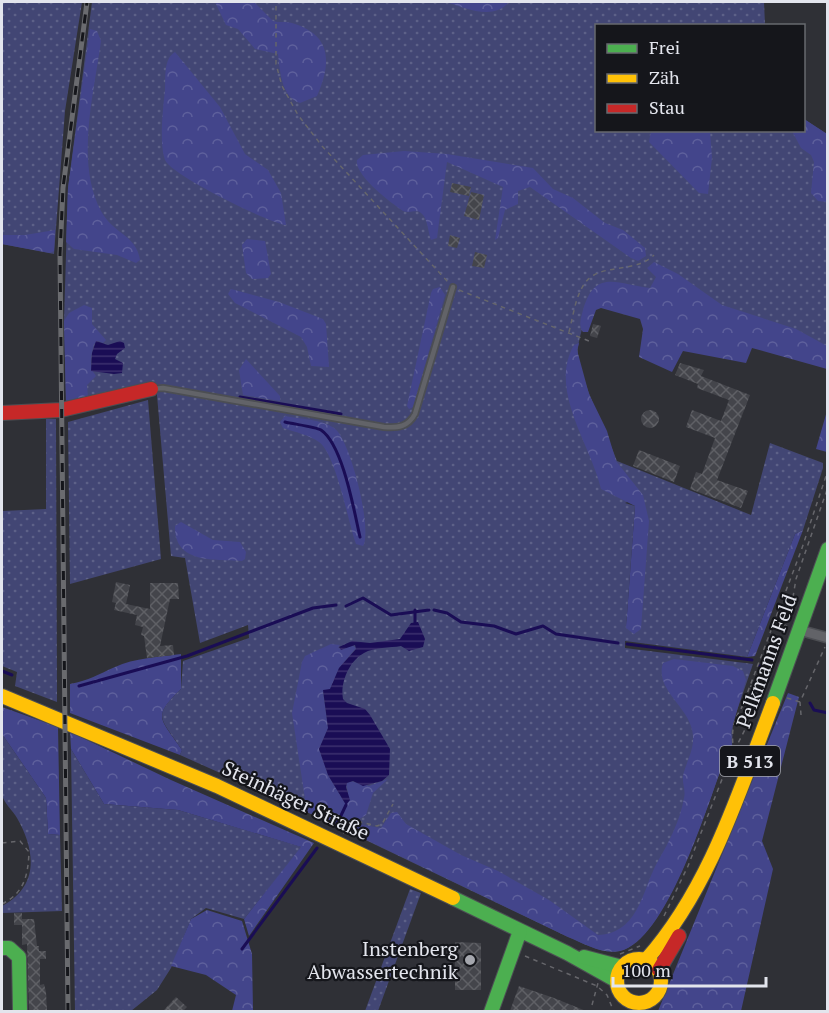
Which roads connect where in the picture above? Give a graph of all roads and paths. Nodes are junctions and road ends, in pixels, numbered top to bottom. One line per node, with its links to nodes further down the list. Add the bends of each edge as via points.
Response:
1 (276, 6): 3 (path, via 276,64 282,87 298,115)
2 (654, 255): 4 (path, via 640,265 601,272 588,279 580,291)
3 (453, 287): 4 (path); 6 (lane, via 416,414 400,427)
4 (568, 333): 5 (path)
5 (589, 341)
6 (152, 389): 7 (main road, via 61,411)
7 (2, 413)
8 (828, 470): 13 (path)
9 (828, 487): 11 (path, via 796,579)
10 (828, 549): 11 (main road, Pelkmanns Feld / B 513)
11 (793, 628): 12 (street); 24 (main road, Pelkmanns Feld / B 513)
12 (828, 639): 18 (path)
13 (749, 686): 15 (path); 20 (path, via 732,727)
14 (765, 687): 20 (path)
15 (761, 689)
16 (2, 696): 22 (main road, Steinhäger Straße, via 140,751)
17 (786, 698): 18 (path)
18 (800, 702): 19 (path)
19 (801, 715)
20 (734, 753): 26 (path)
21 (393, 804): 22 (path, via 382,824 354,825)
22 (339, 842): 27 (main road, Steinhäger Straße)
23 (2, 843): 25 (path, via 20,842 29,852 25,882)
24 (713, 853): 31 (main road, Pelkmanns Feld / B 513, via 680,918); 33 (main road, Pelkmanns Feld / B 513, via 696,903)
25 (2, 904)
26 (663, 917)
27 (520, 931): 30 (main road); 34 (main road, Steinhäger Straße)
28 (644, 943): 34 (path, via 610,956)
29 (2, 948): 39 (main road, via 9,948 19,957)
30 (514, 949): 34 (path, via 528,958); 40 (main road)
31 (646, 960): 32 (main road, via 629,961); 33 (main road)
32 (622, 967): 34 (main road, Steinhäger Straße); 35 (main road)
33 (658, 970): 38 (main road, via 660,990)
34 (602, 974): 35 (main road, Steinhäger Straße); 36 (path); 41 (path)
35 (617, 981): 37 (main road)
36 (592, 1005)
37 (627, 1005): 38 (main road)
38 (644, 1007)
39 (20, 1011)
40 (490, 1011)
41 (614, 1011)

